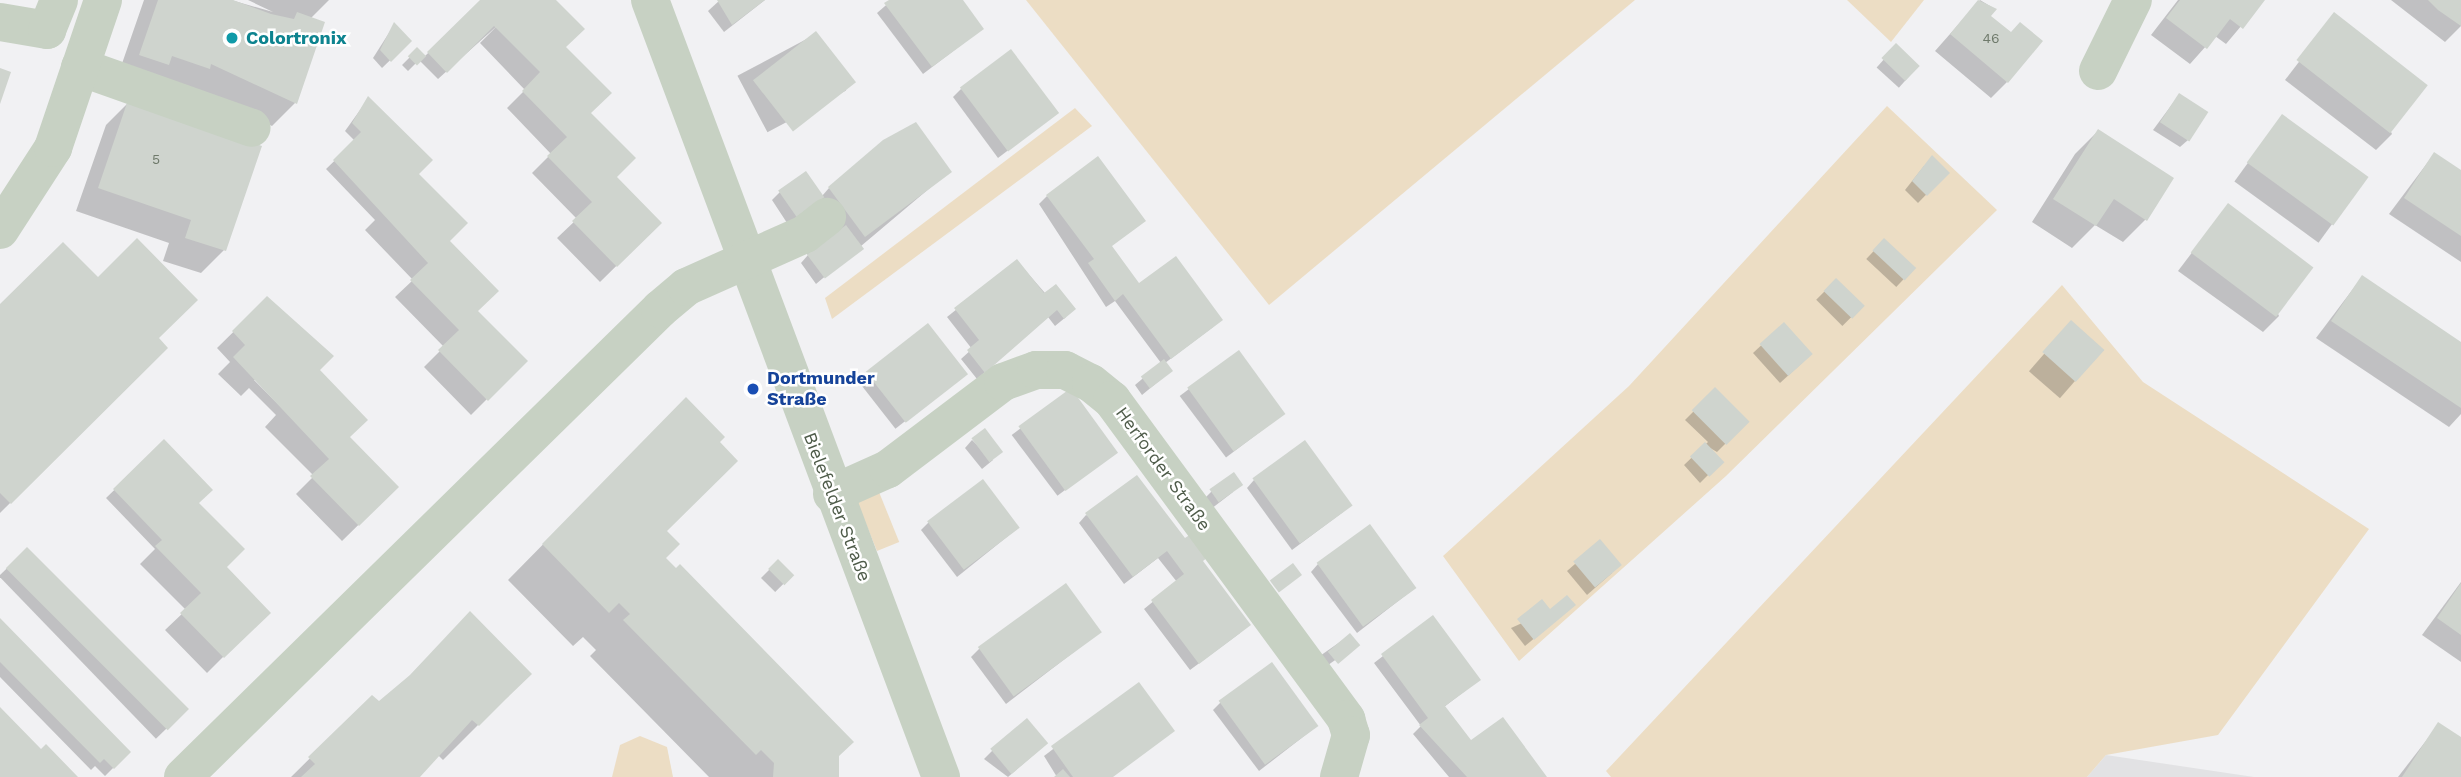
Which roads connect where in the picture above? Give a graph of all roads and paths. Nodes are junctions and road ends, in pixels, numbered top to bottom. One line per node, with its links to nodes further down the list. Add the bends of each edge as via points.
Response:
1 (59, 0): 5 (street, via 47,30)
2 (103, 0): 6 (street)
3 (2133, 0): 7 (street)
4 (658, 2): 11 (street, Bielefelder Straße)
5 (0, 22)
6 (80, 67): 8 (street); 10 (street, via 53,148)
7 (2098, 71)
8 (252, 128)
9 (827, 217): 11 (street, via 805,234)
10 (0, 230)
11 (746, 260): 12 (street, Bielefelder Straße); 13 (street, via 686,287 660,309)
12 (832, 494): 14 (street, Bielefelder Straße); 15 (street, Herforder Straße, via 888,469 1003,382 1036,370 1065,370 1091,383 1112,400 1346,719 1351,736)
13 (183, 777)
14 (941, 777)
15 (1339, 777)

